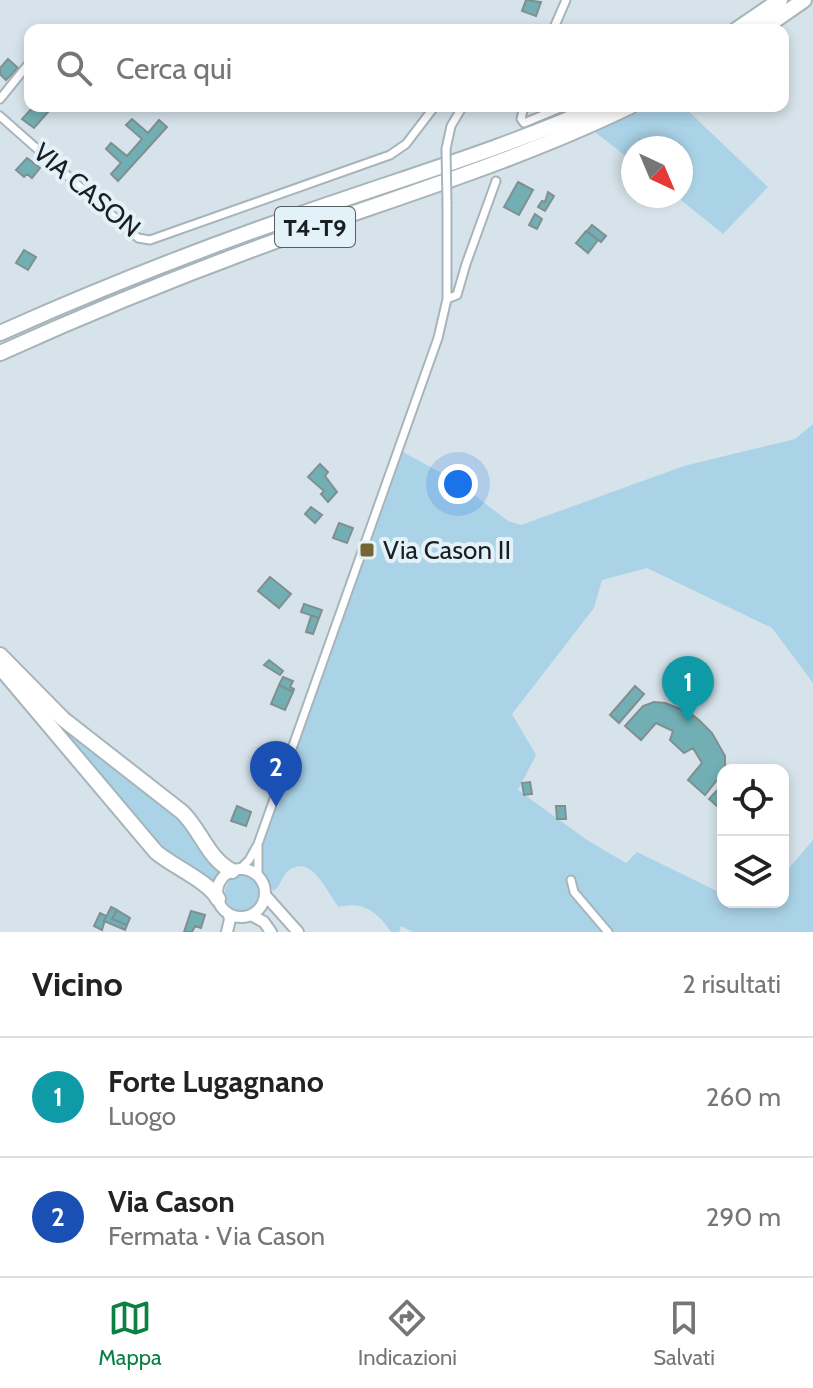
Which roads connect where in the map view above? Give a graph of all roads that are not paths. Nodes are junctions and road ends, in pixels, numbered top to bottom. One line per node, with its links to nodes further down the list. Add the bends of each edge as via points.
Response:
1 (566, 0): 4 (street)
2 (780, 0): 5 (highway)
3 (804, 0): 6 (highway)
4 (556, 24)
5 (745, 24)
6 (770, 24)
7 (24, 69): 8 (street)
8 (0, 99)
9 (430, 112): 15 (street, VIA CASON, via 406,144 390,155 150,240 138,238)
10 (459, 112): 17 (street, bridge, via 446,149)
11 (523, 112): 12 (street, via 524,123)
12 (550, 112)
13 (584, 112): 18 (highway, T4-T9, via 105,288)
14 (617, 112): 19 (highway, T4-T9, via 489,166 153,288)
15 (0, 116)
16 (496, 181): 17 (street, via 459,291)
17 (447, 299): 25 (street, via 405,435)
18 (0, 333)
19 (0, 353)
20 (0, 655): 23 (highway)
21 (0, 664): 23 (highway); 24 (highway)
22 (0, 676): 24 (highway)
23 (28, 683): 26 (highway, via 63,719 182,812 218,863)
24 (27, 701): 30 (highway, via 156,852 209,887)
25 (258, 844): 26 (street); 27 (street)
26 (236, 870): 27 (main road); 30 (main road, via 220,882)
27 (258, 876): 29 (main road)
28 (571, 880): 37 (street, via 574,892)
29 (265, 895): 32 (main road, via 261,907); 36 (main road)
30 (218, 899): 31 (main road)
31 (228, 913): 32 (main road); 33 (main road)
32 (248, 916): 34 (main road); 35 (main road, via 264,922)
33 (227, 932)
34 (234, 932)
35 (271, 932)
36 (298, 932)
37 (608, 932)

